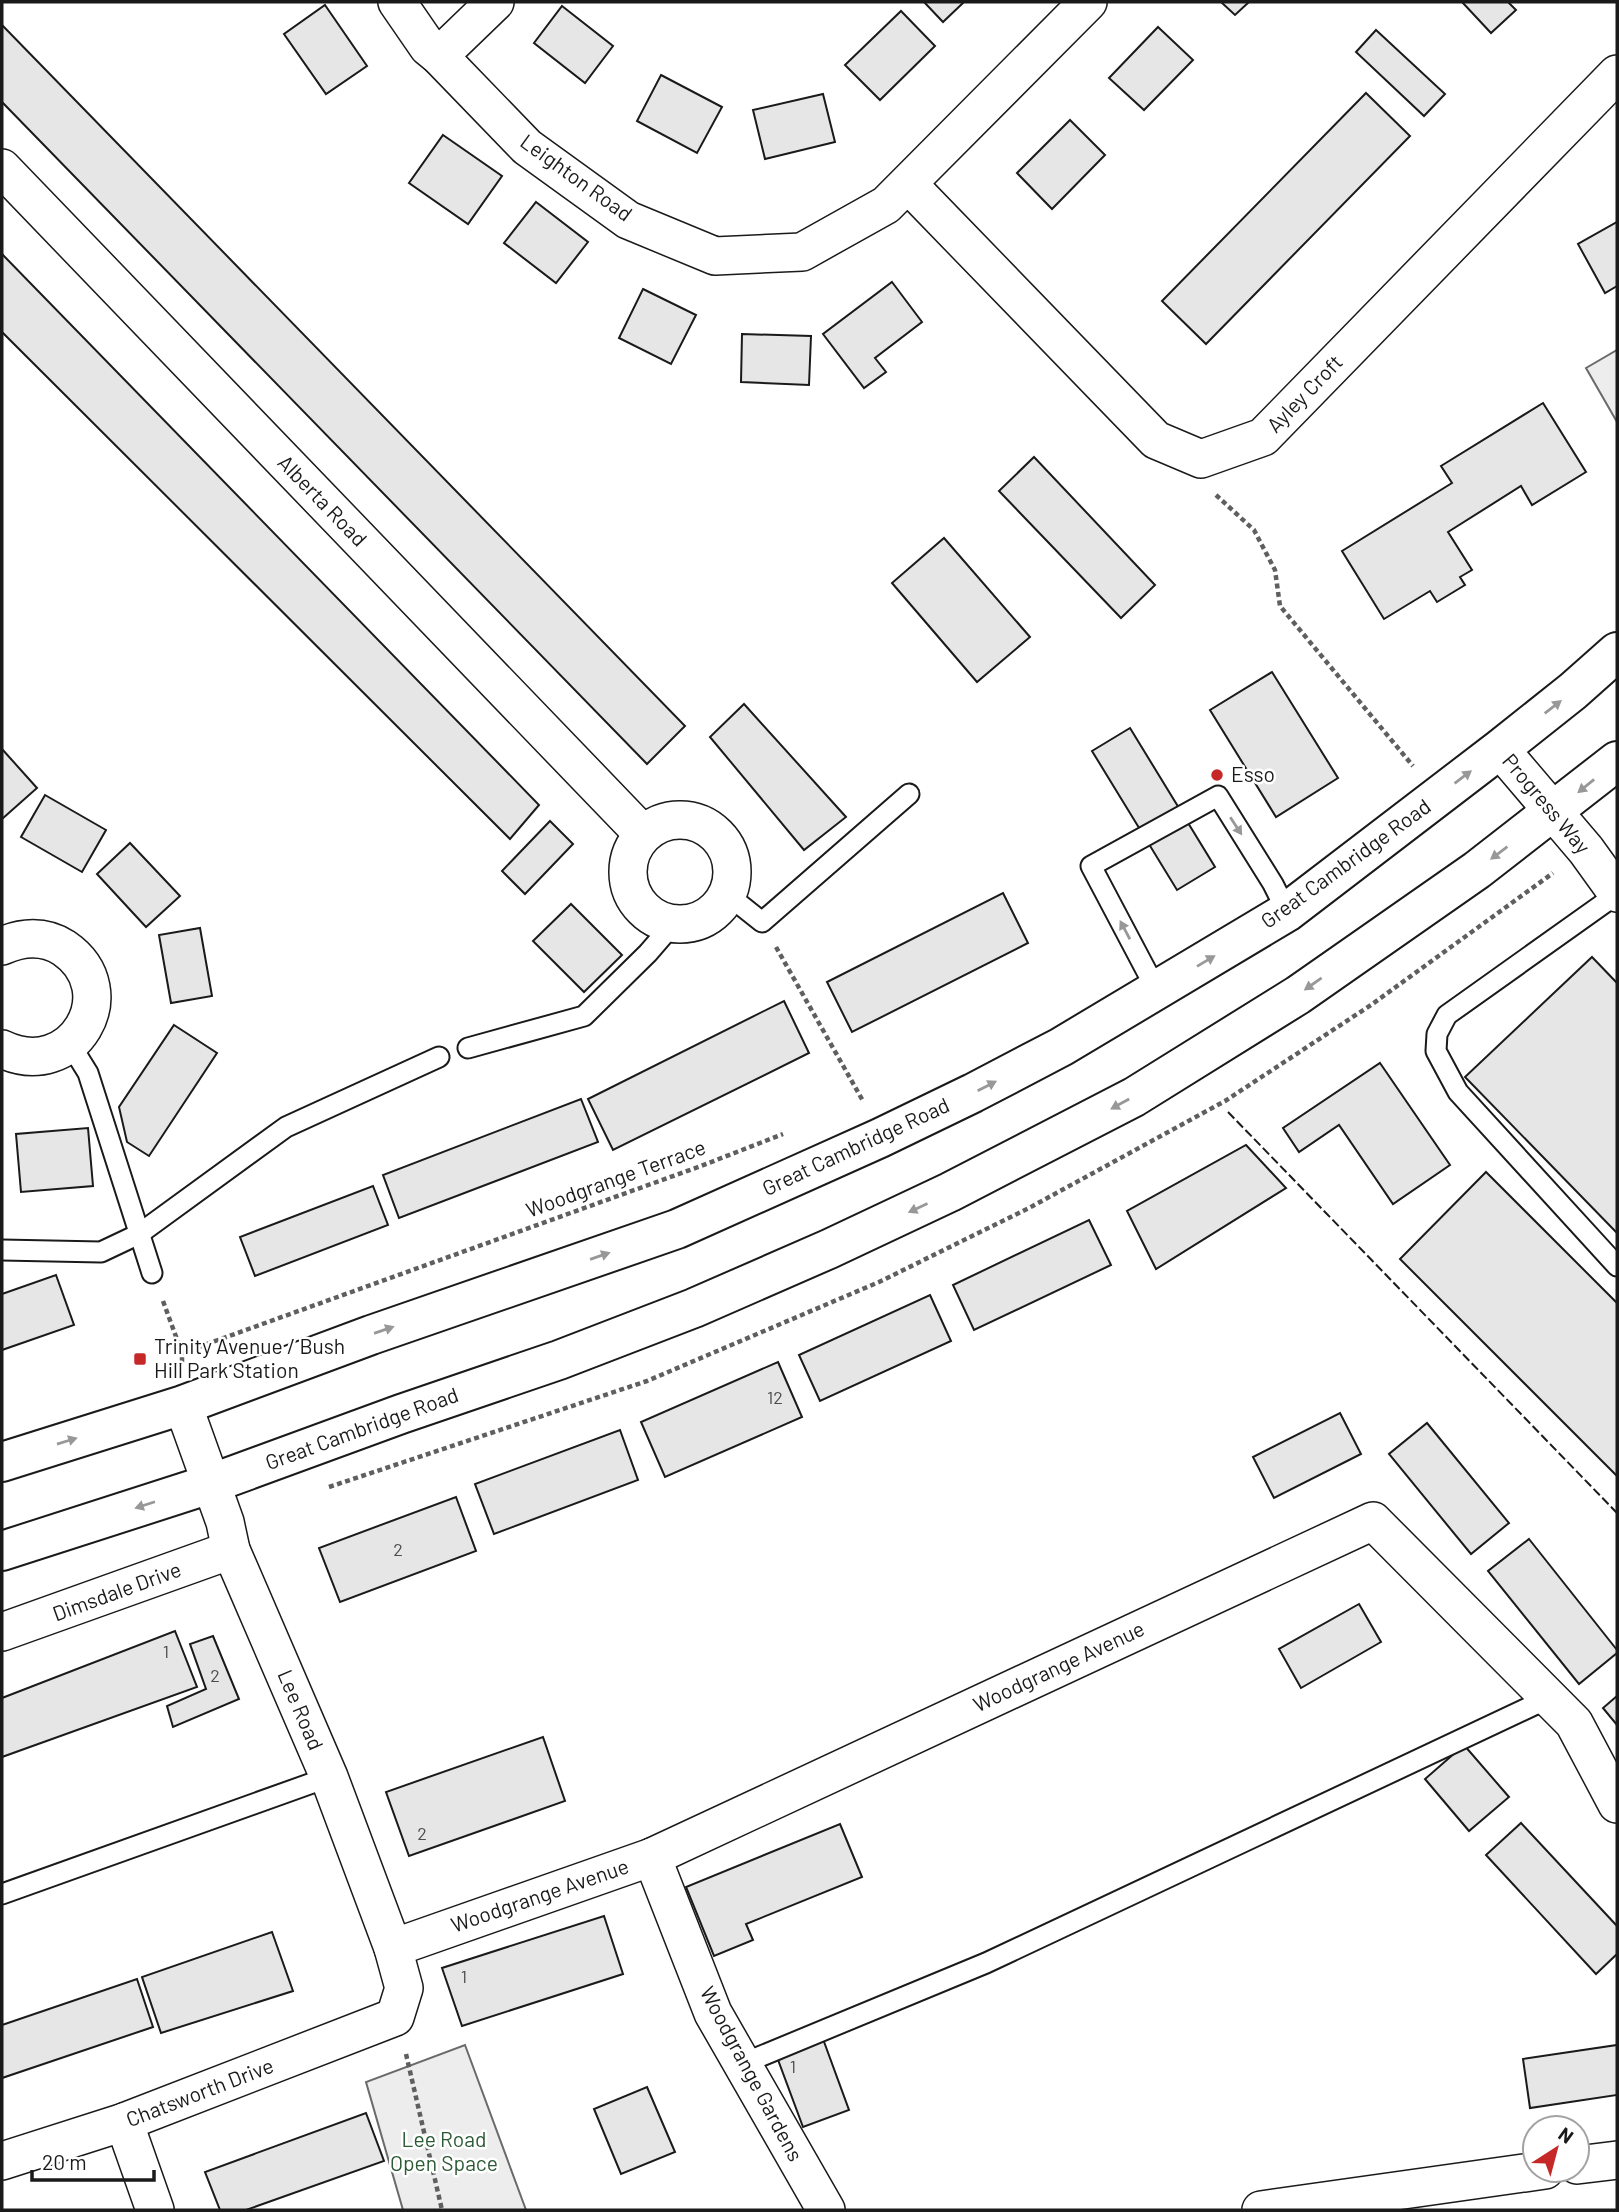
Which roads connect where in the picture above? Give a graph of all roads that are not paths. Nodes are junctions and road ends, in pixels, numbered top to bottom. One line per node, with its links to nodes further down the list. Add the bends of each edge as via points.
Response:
1 (397, 2): 4 (street, Leighton Road, via 428,47)
2 (495, 2): 4 (street)
3 (1088, 2): 7 (street, Leighton Road)
4 (439, 55): 7 (street, Leighton Road, via 538,155 628,220 715,256 802,252 886,205)
5 (1617, 74): 7 (street, Ayley Croft, via 1263,437 1201,460 1156,440)
6 (2, 168): 13 (street, Alberta Road)
7 (909, 185)
8 (1617, 652): 9 (highway, Great Cambridge Road, one-way to 8)
9 (1500, 750): 12 (street, Progress Way); 16 (highway, Great Cambridge Road, one-way to 9)
10 (1617, 761): 12 (highway, Great Cambridge Road, one-way to 12)
11 (909, 794): 15 (lane, via 762,922)
12 (1554, 812): 14 (street, Progress Way); 30 (highway, Great Cambridge Road, one-way to 30, via 1309,987 1198,1059 962,1186 682,1313)
13 (643, 834): 15 (street, via 672,820 688,820 711,829 727,847 733,863); 17 (street, via 628,863 631,887 643,909)
14 (1617, 894): 26 (lane, via 1447,1015 1437,1034 1436,1051 1458,1092)
15 (728, 895): 17 (street, via 705,918)
16 (1287, 912): 19 (highway, Great Cambridge Road, one-way to 16); 19 (lane, one-way to 16, via 1091,866 1217,796)
17 (673, 923): 21 (lane, via 584,1016)
18 (2, 946): 20 (street, via 35,938 56,942 85,970 92,989 91,1010)
19 (1157, 991): 28 (highway, Great Cambridge Road, one-way to 19, via 677,1229 962,1098)
20 (70, 1044): 22 (street, via 35,1058); 24 (lane, via 88,1073)
21 (468, 1048)
22 (2, 1049)
23 (439, 1057): 24 (lane, via 286,1127)
24 (139, 1234): 25 (lane, via 100,1252); 27 (lane)
25 (2, 1250)
26 (1617, 1266)
27 (152, 1273)
28 (183, 1405): 29 (highway, Great Cambridge Road, one-way to 28); 30 (street, Lee Road)
29 (2, 1462)
30 (210, 1485): 31 (highway, Great Cambridge Road, one-way to 31); 32 (street, Lee Road)
31 (2, 1550)
32 (231, 1550): 33 (street, Dimsdale Drive); 35 (street, Lee Road)
33 (2, 1632)
34 (1549, 1698): 36 (street, Woodgrange Avenue, via 1574,1723); 37 (street, Woodgrange Avenue, via 1373,1521); 41 (lane, via 985,1963)
35 (329, 1777): 38 (lane); 39 (street, Lee Road)
36 (1617, 1804)
37 (652, 1857): 39 (street, Woodgrange Avenue); 41 (street, Woodgrange Gardens, via 713,2013)
38 (2, 1894)
39 (393, 1948): 40 (street, Lee Road, via 404,1988)
40 (395, 2017): 42 (street, Chatsworth Drive)
41 (742, 2064): 48 (street, Woodgrange Gardens)
42 (124, 2122): 44 (street, Chatsworth Drive); 47 (street)
43 (1617, 2160): 45 (street)
44 (2, 2161)
45 (1591, 2163)
46 (1521, 2173): 49 (street)
47 (155, 2210)
48 (826, 2210)
49 (1261, 2210)

